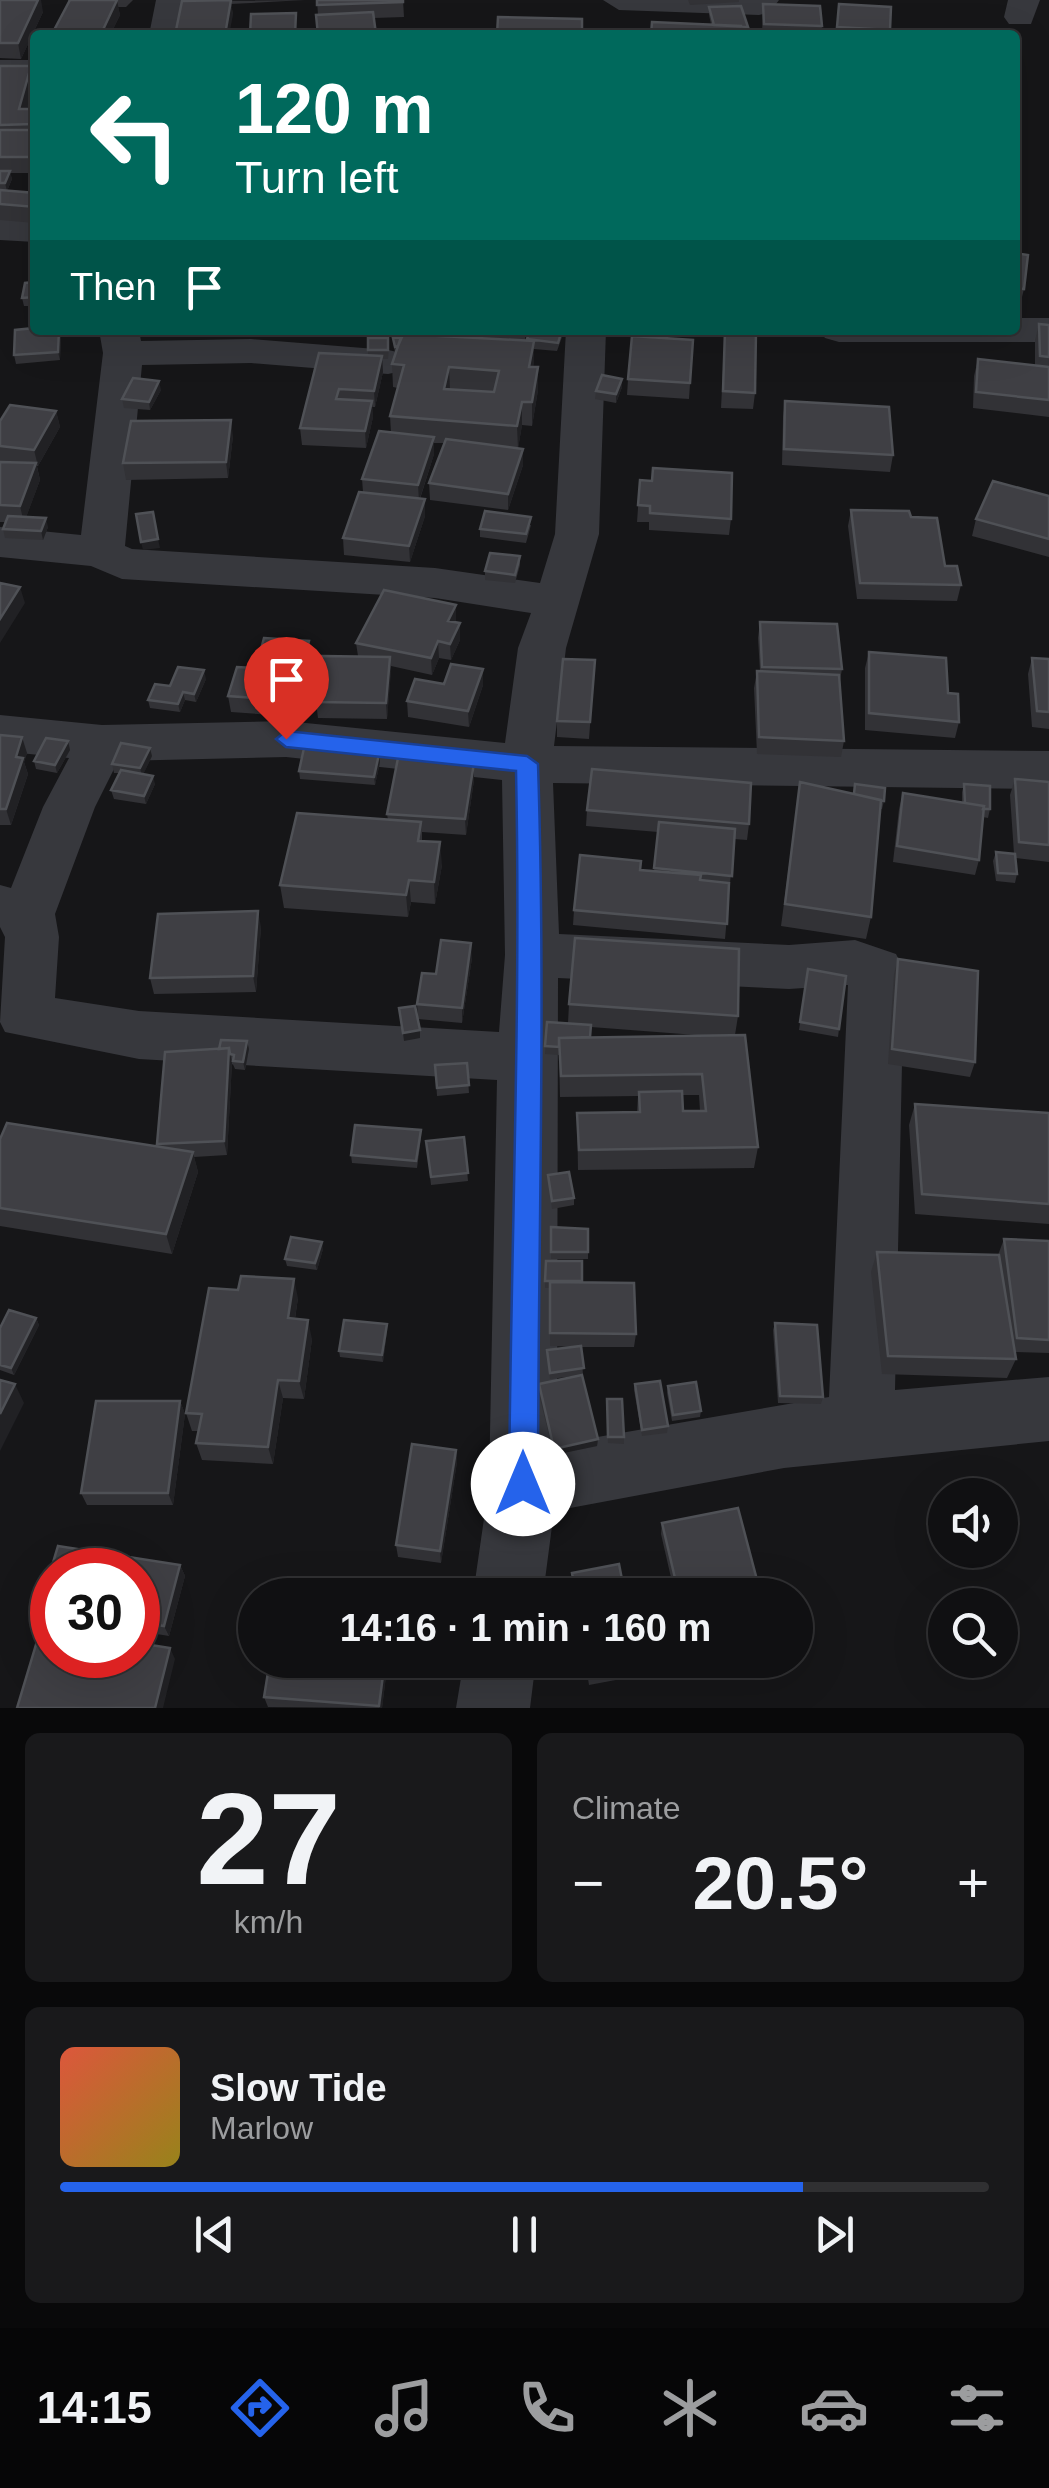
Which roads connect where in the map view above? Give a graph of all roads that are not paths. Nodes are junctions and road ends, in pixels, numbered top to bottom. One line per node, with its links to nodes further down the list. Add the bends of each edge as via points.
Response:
1 (172, 0): 4 (street)
2 (619, 0): 3 (street, via 732,8); 5 (street)
3 (763, 0)
4 (166, 30)
5 (614, 30)
6 (0, 70): 7 (street)
7 (30, 70)
8 (0, 229): 9 (street)
9 (30, 231)
10 (1020, 330): 11 (street)
11 (1049, 330)
12 (586, 335): 17 (street, via 577,534)
13 (121, 342): 14 (street); 16 (street)
14 (388, 362)
15 (0, 542): 16 (street)
16 (102, 552): 17 (street, via 122,564 435,583)
17 (558, 601): 20 (street, via 542,648)
18 (0, 733): 19 (street)
19 (102, 743): 20 (street, via 286,739); 22 (street)
20 (527, 764): 21 (street); 23 (street)
21 (1049, 770)
22 (14, 910): 24 (street, via 32,937 26,1016 139,1036)
23 (532, 955): 24 (street); 26 (street, via 789,967 855,962 876,970)
24 (526, 1058): 27 (street)
25 (1049, 1408): 26 (street)
26 (861, 1423): 27 (street)
27 (523, 1484): 28 (street)
28 (510, 1578)
29 (497, 1678): 30 (street)
30 (493, 1708)

